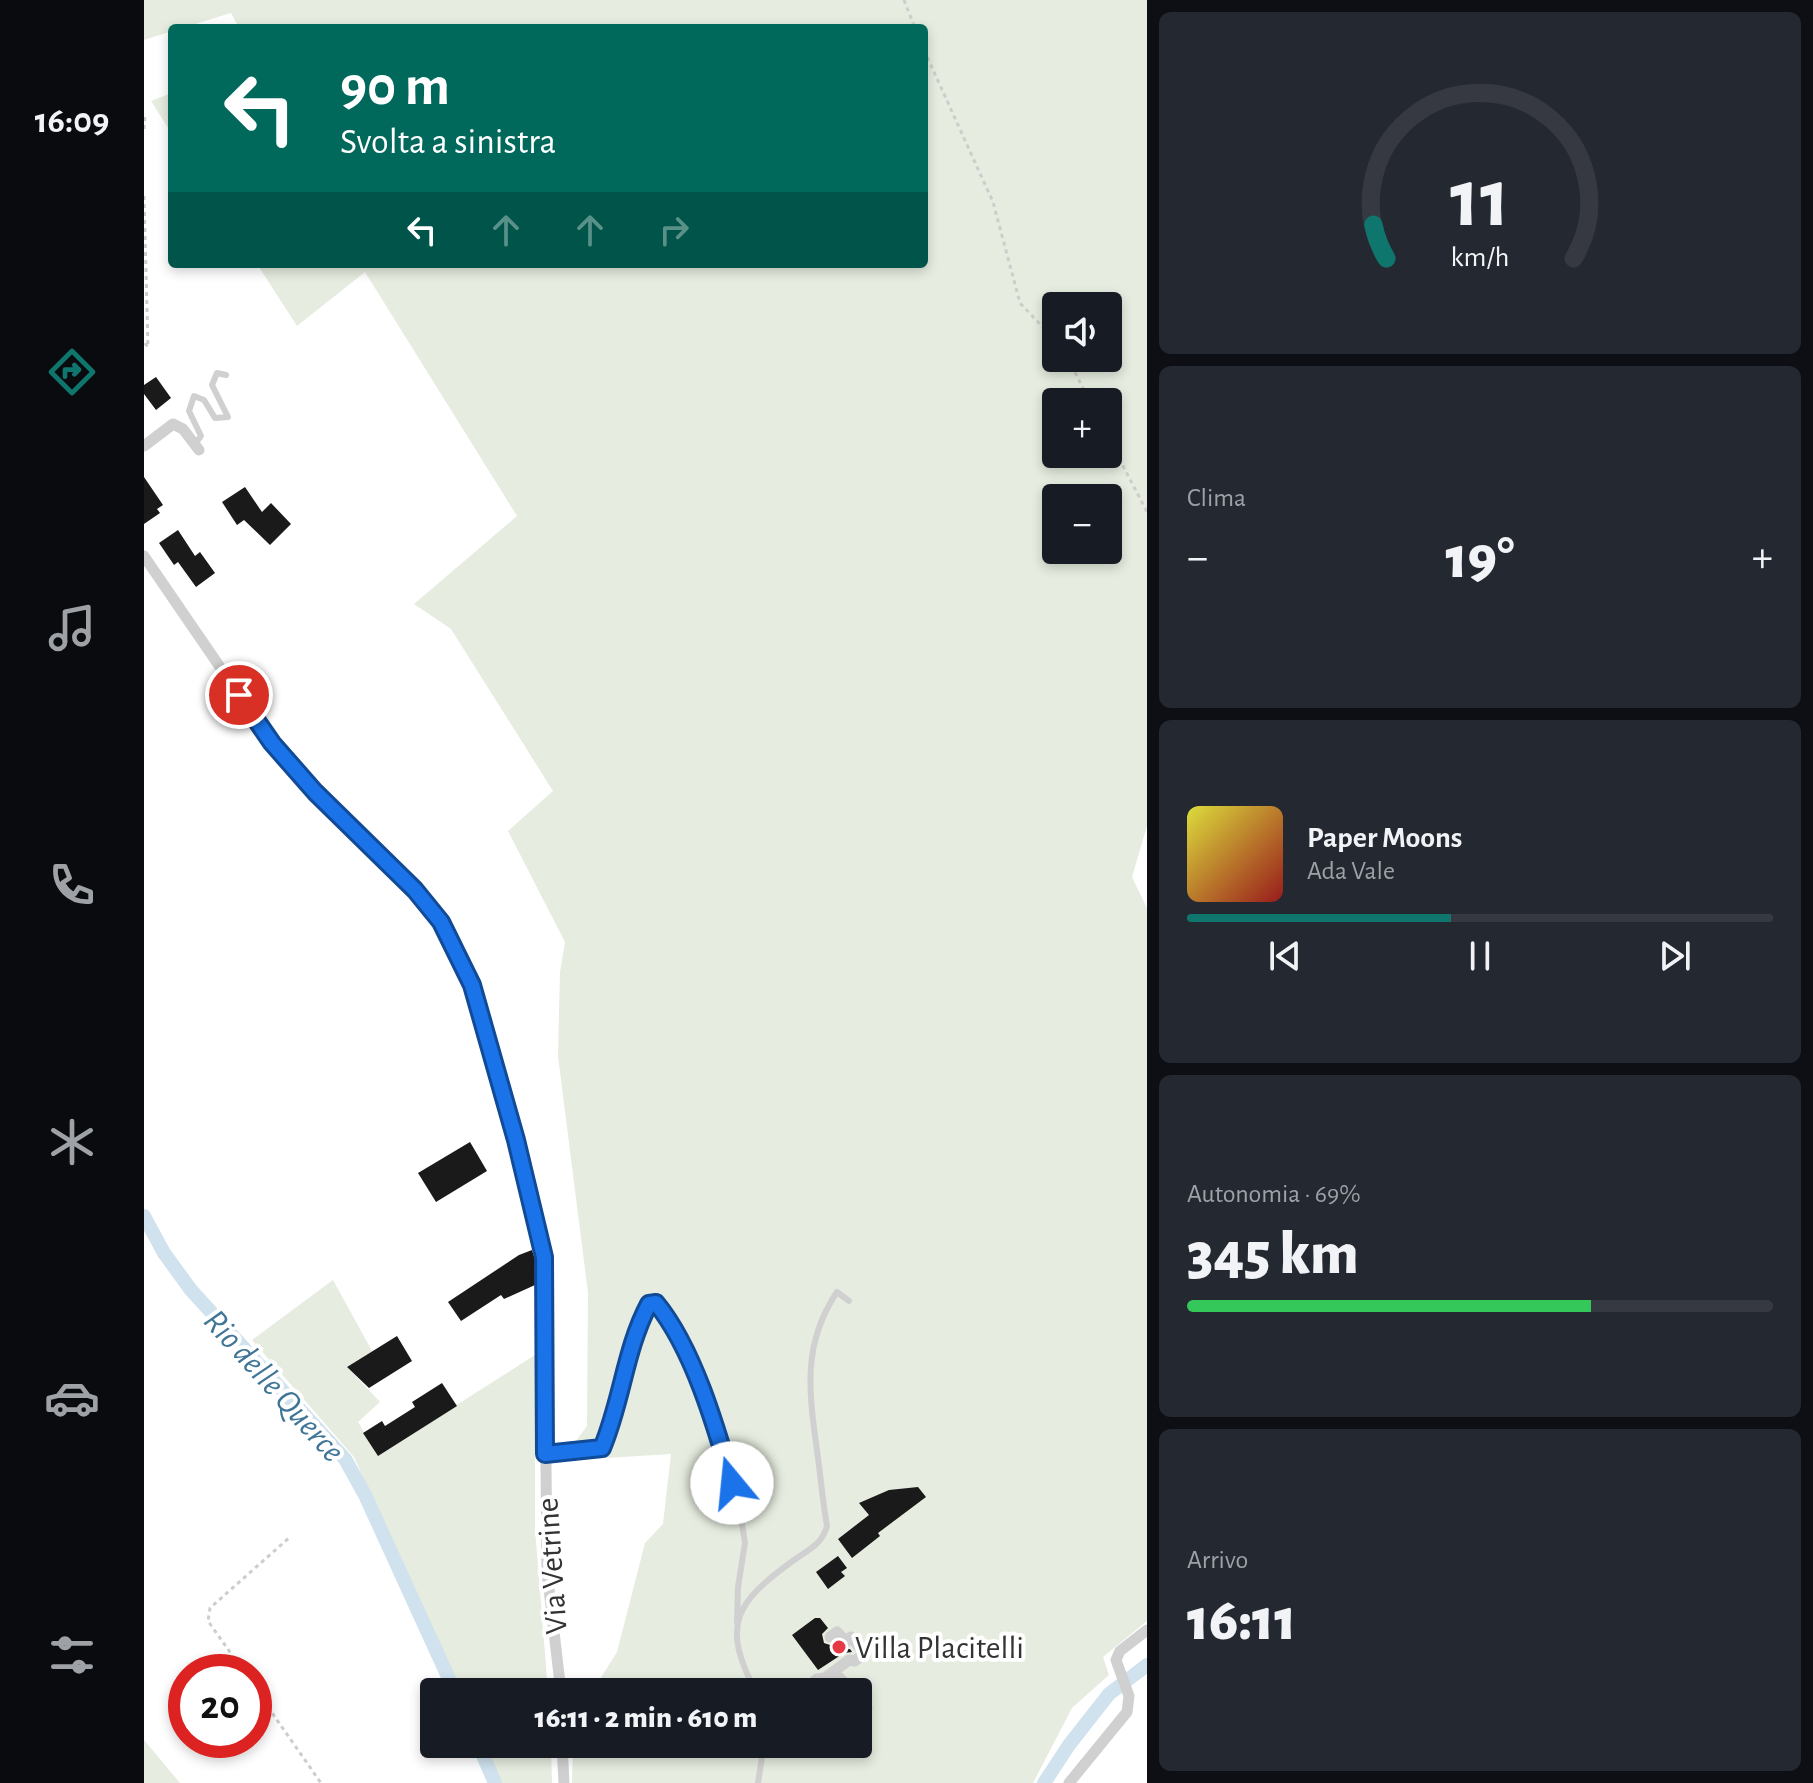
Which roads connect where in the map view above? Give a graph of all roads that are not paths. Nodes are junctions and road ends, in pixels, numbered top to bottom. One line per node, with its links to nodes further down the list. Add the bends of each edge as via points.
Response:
1 (226, 375): 3 (lane, via 217,373 212,385 228,417 215,418 204,400 194,396 189,411 201,436)
2 (144, 446): 3 (street, via 173,424)
3 (197, 447)
4 (144, 556): 6 (street, Via Vetrine, via 272,743 441,922 472,985 544,1257)
5 (849, 1301): 7 (lane, via 837,1292 821,1315 814,1345 810,1412 827,1526 823,1540 745,1602)
6 (545, 1454): 7 (lane, via 602,1448 638,1324 649,1304 656,1303 686,1352 740,1511 745,1543); 11 (street, Via Vetrine, via 547,1572)
7 (737, 1622): 12 (lane, via 735,1637)
8 (1147, 1630): 19 (street, via 1116,1660 1129,1696 1127,1712)
9 (830, 1637): 10 (street, via 837,1632 846,1642 851,1637 864,1653)
10 (834, 1672): 13 (street); 14 (street)
11 (559, 1678)
12 (751, 1678)
13 (825, 1678)
14 (840, 1678)
15 (563, 1758): 17 (street)
16 (762, 1758): 18 (lane)
17 (564, 1783)
18 (758, 1783)
19 (1069, 1783)

